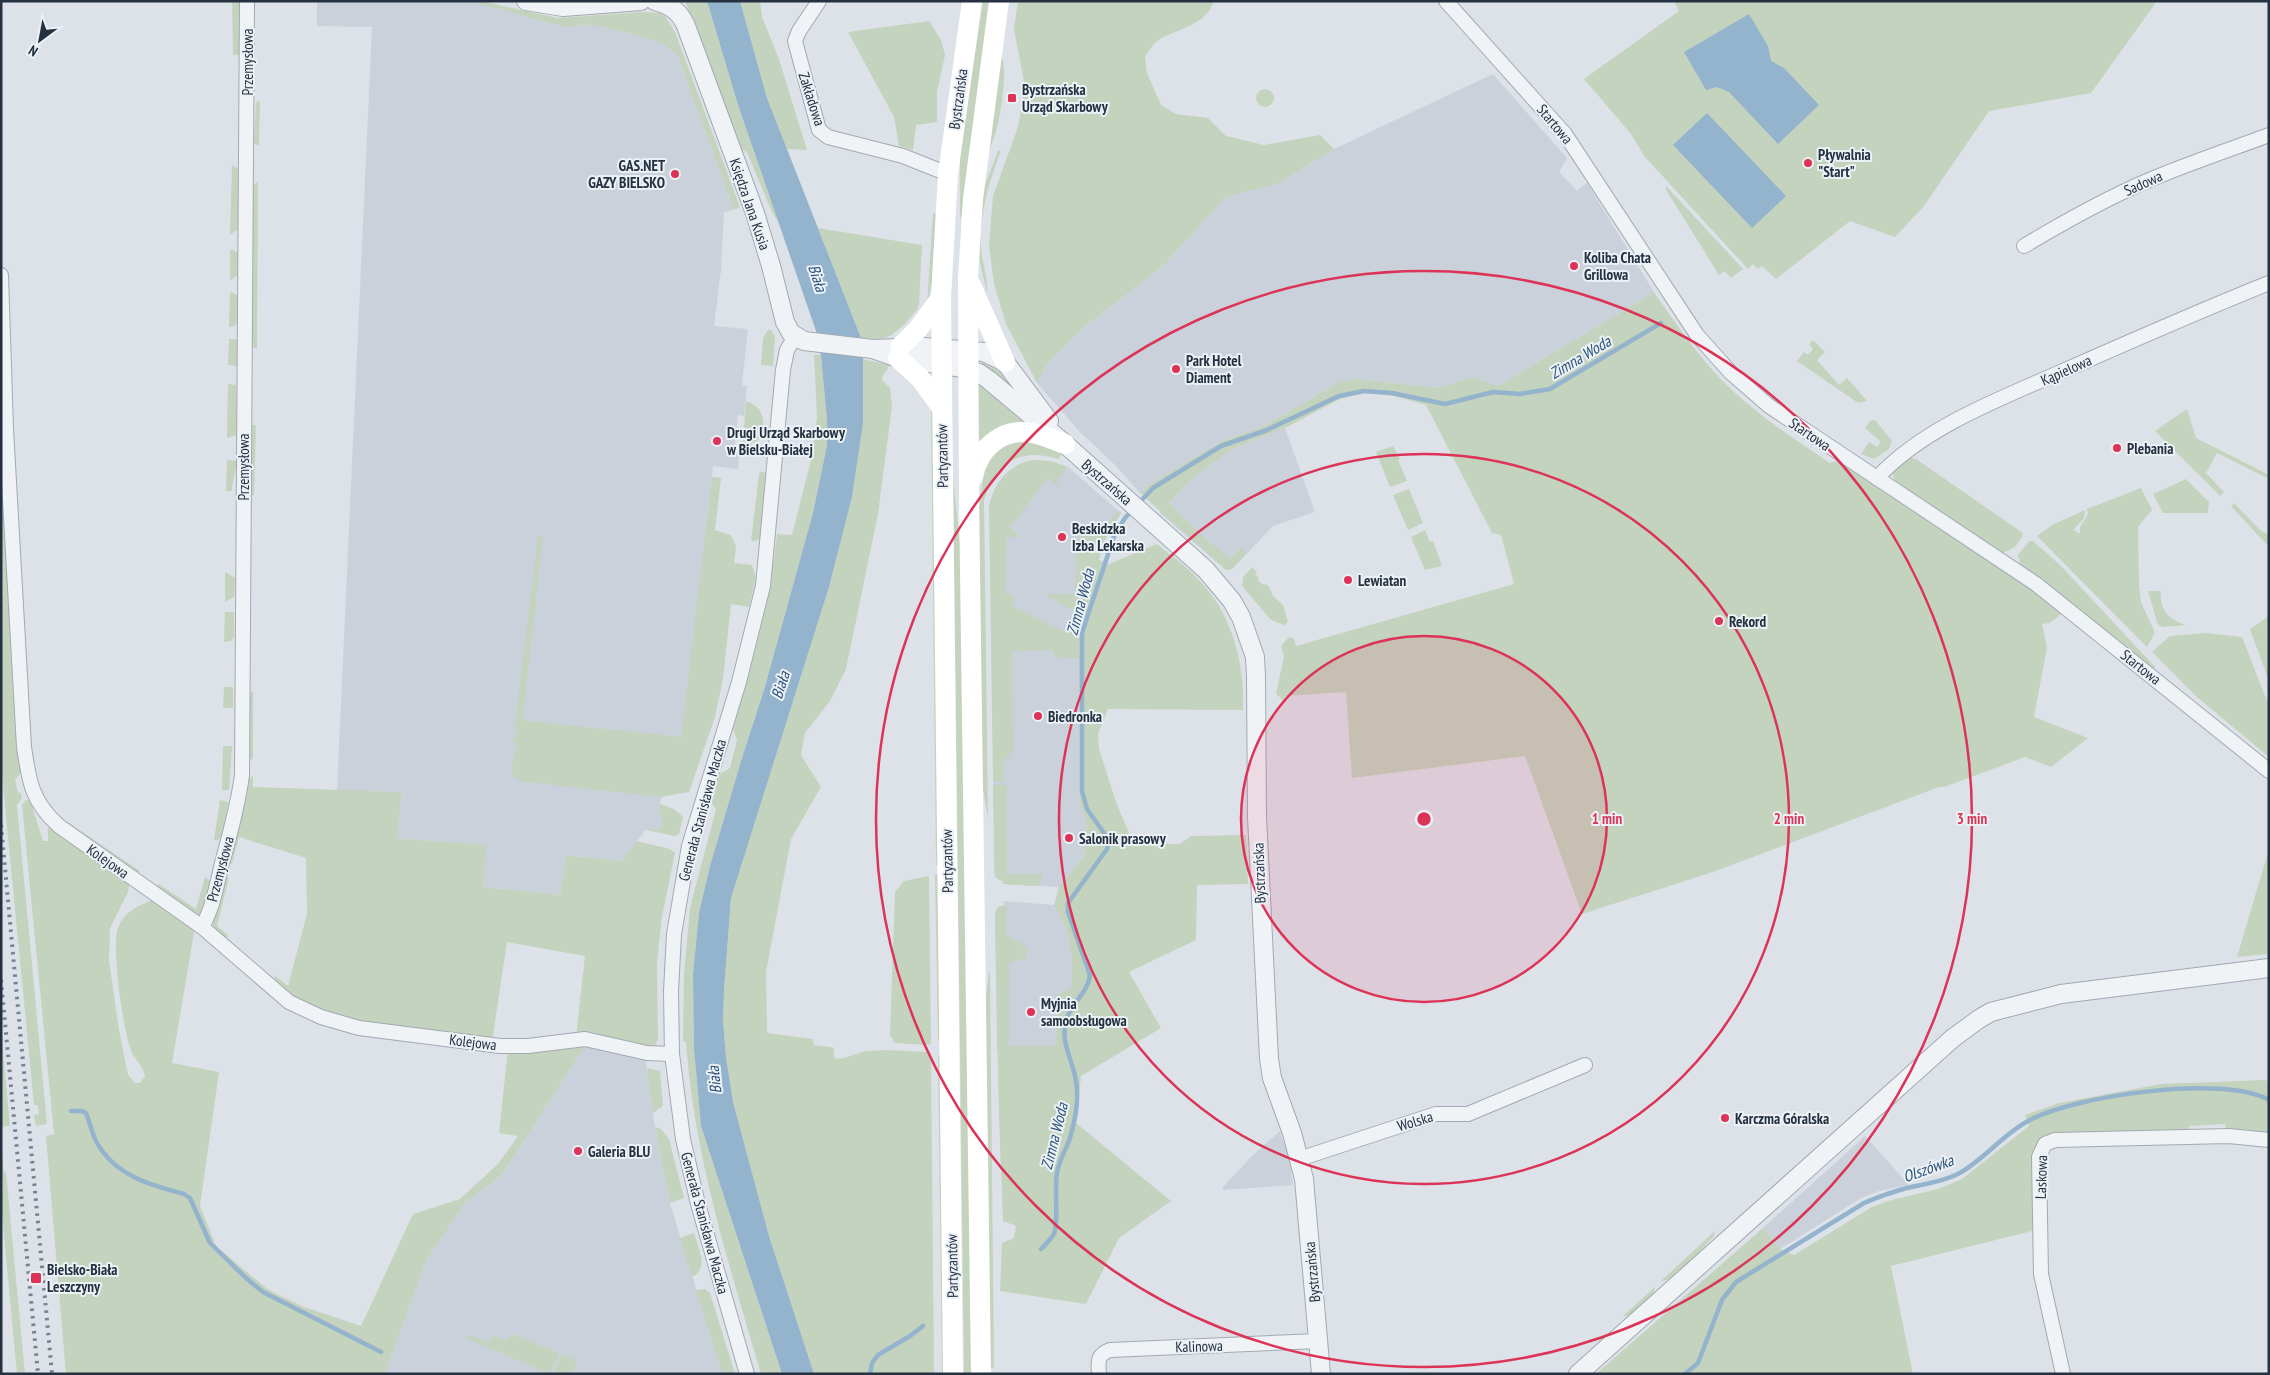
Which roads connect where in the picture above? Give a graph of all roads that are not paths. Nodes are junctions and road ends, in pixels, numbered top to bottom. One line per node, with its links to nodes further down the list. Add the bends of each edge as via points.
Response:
1 (247, 1): 26 (street, Przemysłowa, via 242,775 217,883)
2 (526, 1): 3 (street, via 563,7)
3 (641, 1)
4 (819, 1): 10 (street, Zakładowa, via 795,41 820,130 828,137 903,156)
5 (972, 1): 10 (main road, Bystrzańska)
6 (999, 1): 13 (main road, Bystrzańska, via 973,199)
7 (1446, 1): 23 (street, Startowa, via 1566,134 1712,353 1769,406)
8 (664, 2): 16 (street, Księdza Jana Kusia, via 680,14 686,26 754,213 785,322)
9 (2269, 135): 11 (street, Sadowa, via 2122,192)
10 (948, 174): 15 (main road, Bystrzańska)
11 (2024, 246)
12 (1, 275): 26 (street, Kolejowa, via 17,649 24,747 32,793 46,815 59,826)
13 (968, 278): 19 (main road, Bystrzańska); 20 (main road)
14 (2269, 284): 23 (street, Kąpielowa, via 2198,311 1972,412 1908,448)
15 (941, 298): 17 (main road); 18 (main road, Bystrzańska)
16 (796, 337): 17 (street, via 804,341); 28 (street, Generała Stanisława Maczka, via 787,350 783,365 763,586 739,682 700,808 679,899 671,976)
17 (899, 353): 18 (street); 21 (main road)
18 (941, 356): 19 (street, Bystrzańska); 21 (main road, Partyzantów)
19 (969, 360): 20 (street, Bystrzańska, via 984,352); 22 (street, Bystrzańska); 24 (main road, Partyzantów)
20 (1006, 362): 22 (street, Bystrzańska)
21 (941, 407): 34 (main road, Partyzantów)
22 (1065, 444): 24 (main road, via 1031,432 1016,432 998,438 978,458); 31 (street, Bystrzańska, via 1206,570 1232,601 1255,657 1257,817 1269,1059 1278,1099)
23 (1877, 478): 25 (street, Startowa, via 2058,600)
24 (969, 498): 35 (main road, Partyzantów)
25 (2269, 771)
26 (202, 927): 28 (street, Kolejowa, via 289,1002 342,1024 500,1046 585,1039 648,1053)
27 (2269, 968): 38 (street, via 2061,994 2006,1007 1979,1019 1953,1038)
28 (672, 1054): 33 (street, Generała Stanisława Maczka, via 688,1162)
29 (1585, 1065): 31 (street, Wolska, via 1468,1114 1436,1114)
30 (2269, 1140): 39 (street, Laskowa, via 2229,1136 2055,1140 2045,1144 2040,1157 2041,1274)
31 (1299, 1159): 32 (street, Bystrzańska, via 1306,1198)
32 (1318, 1341): 36 (street, Kalinowa, via 1110,1350 1098,1358); 37 (street, Bystrzańska)
33 (747, 1374)
34 (953, 1374)
35 (981, 1374)
36 (1099, 1374)
37 (1321, 1374)
38 (1578, 1374)
39 (2063, 1374)

